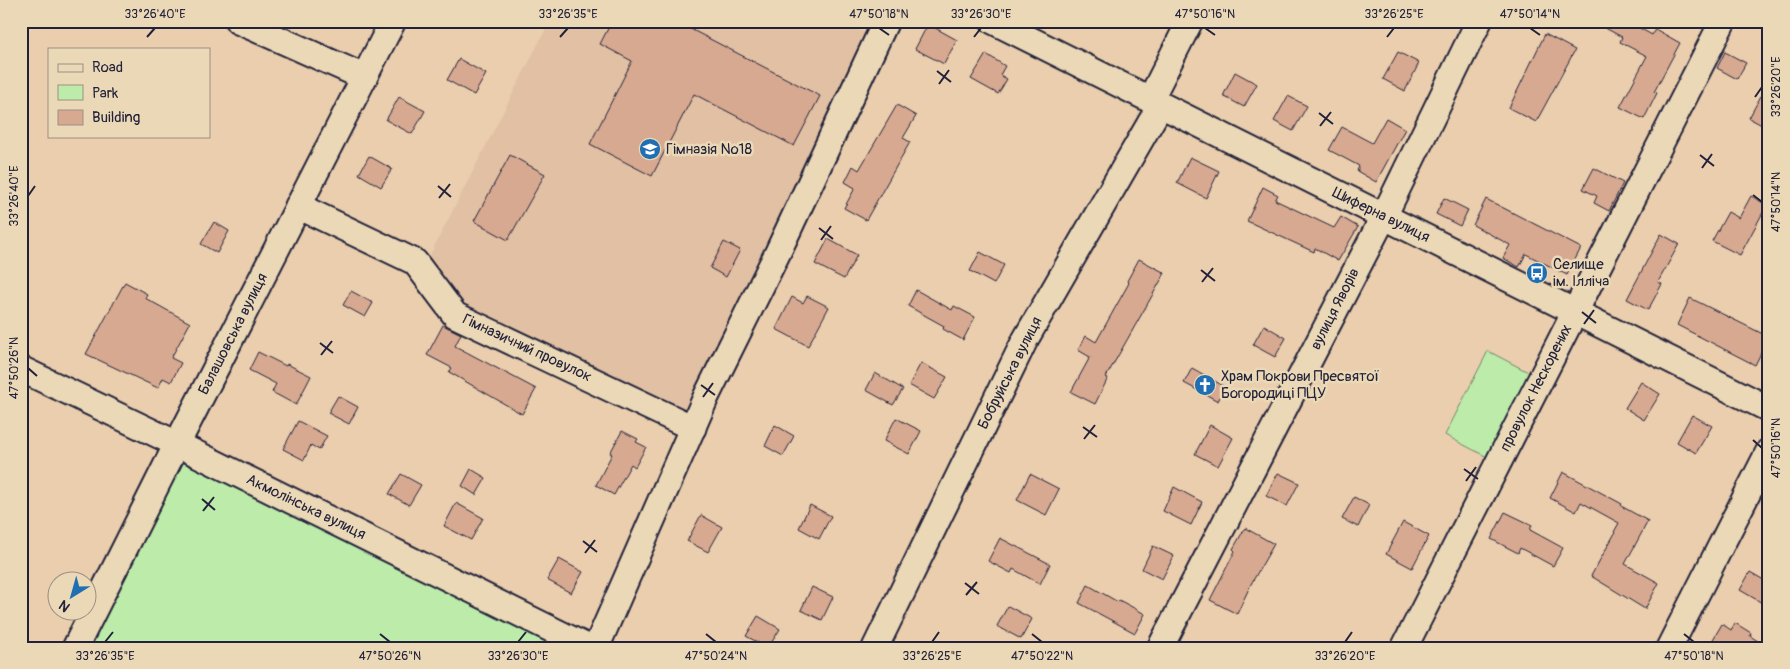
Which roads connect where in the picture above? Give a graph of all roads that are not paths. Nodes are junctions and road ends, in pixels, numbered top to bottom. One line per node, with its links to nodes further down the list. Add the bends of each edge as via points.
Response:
1 (238, 21): 8 (street)
2 (393, 21): 8 (street, Балашовська вулиця)
3 (886, 21): 15 (street)
4 (993, 21): 9 (street, Шиферна вулиця)
5 (1190, 21): 9 (street, Бобруйська вулиця)
6 (1479, 21): 11 (street, вулиця Яворів)
7 (1723, 21): 12 (street, провулок Нескорених)
8 (364, 77): 10 (street, Балашовська вулиця)
9 (1155, 103): 11 (street, Шиферна вулиця); 21 (street, Бобруйська вулиця, via 1025,340)
10 (298, 206): 15 (street, Гімназичний провулок, via 415,262 455,315); 16 (street, Балашовська вулиця)
11 (1384, 216): 12 (street, Шиферна вулиця); 22 (street, вулиця Яворів)
12 (1575, 312): 14 (street, Шиферна вулиця); 23 (street, провулок Нескорених)
13 (21, 369): 16 (street, Акмолінська вулиця)
14 (1769, 409)
15 (694, 428): 20 (street)
16 (177, 444): 18 (street, Балашовська вулиця); 19 (street, Акмолінська вулиця)
17 (1769, 451): 24 (street)
18 (75, 648)
19 (589, 648)
20 (596, 648)
21 (875, 648)
22 (1160, 648)
23 (1404, 648)
24 (1669, 648)

